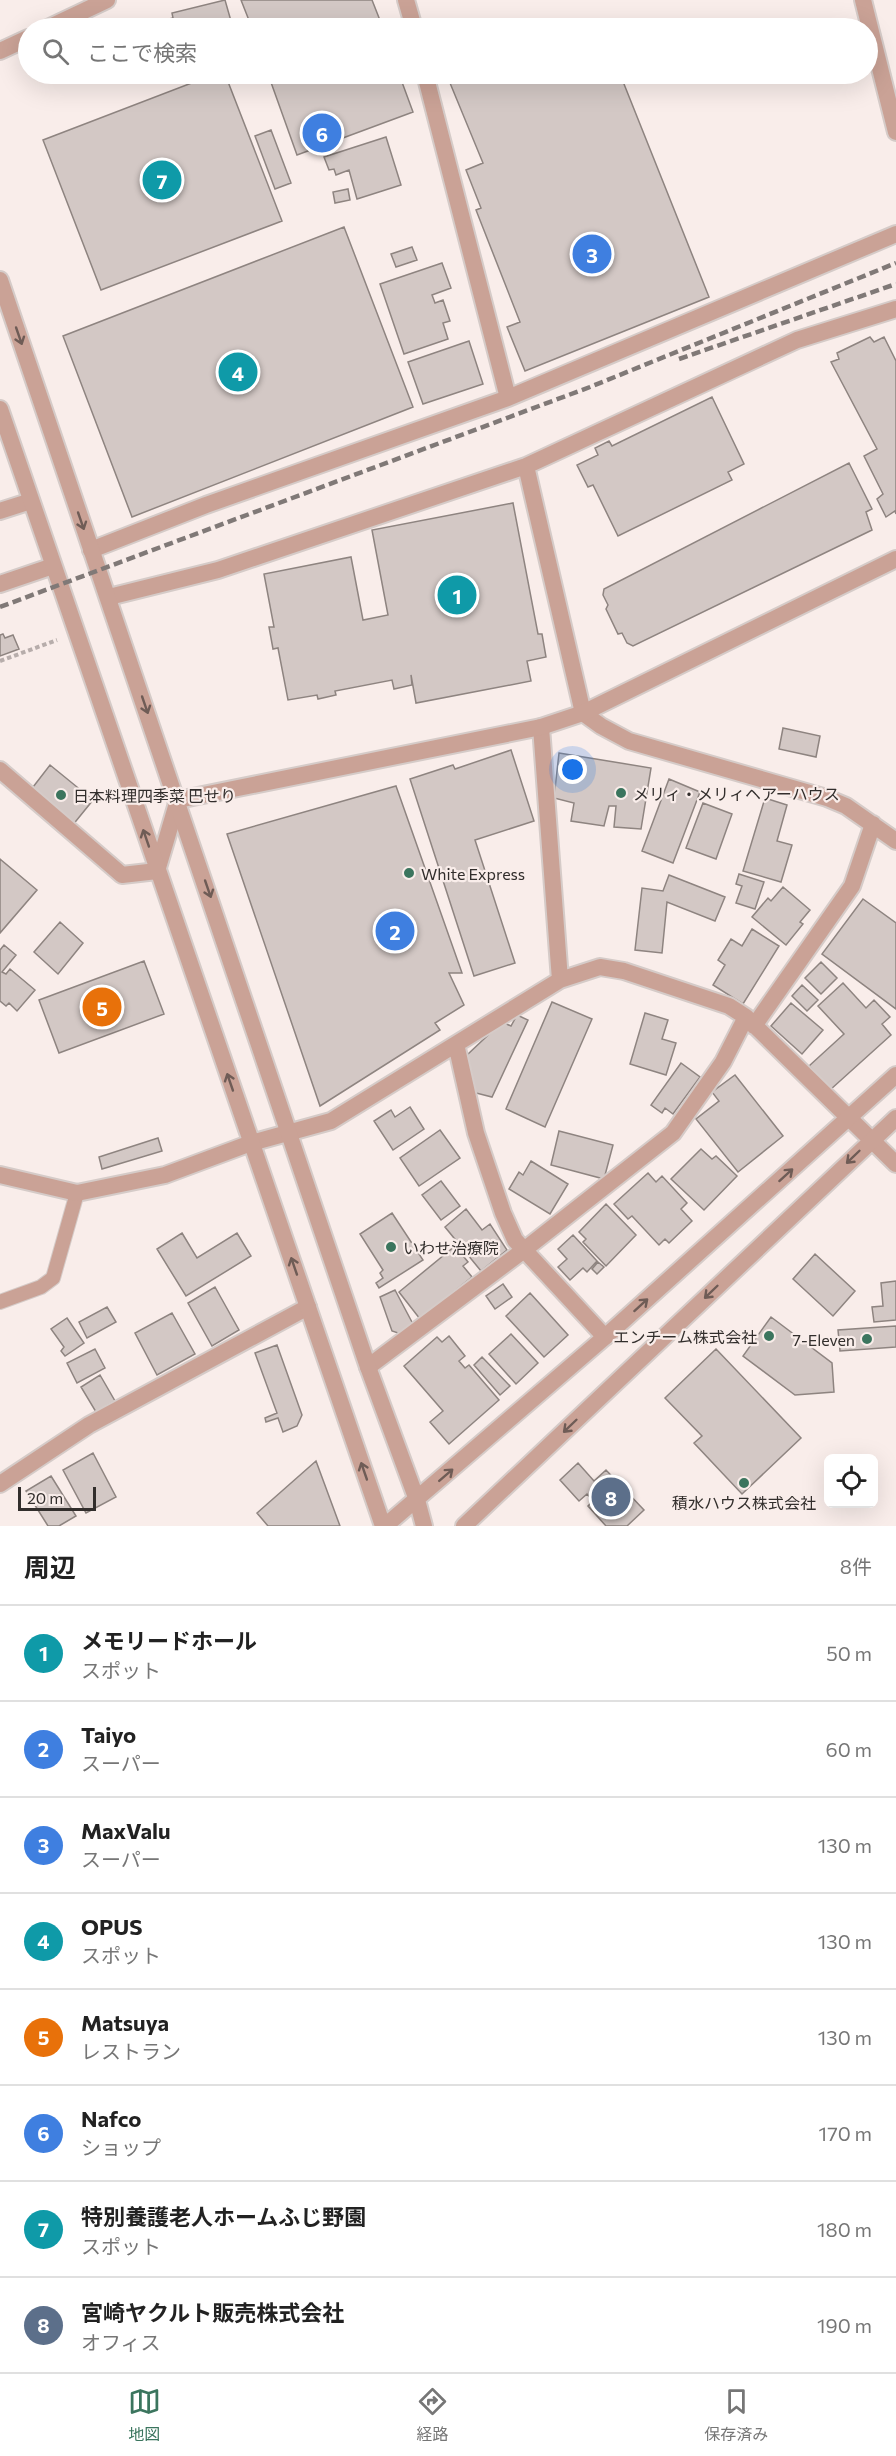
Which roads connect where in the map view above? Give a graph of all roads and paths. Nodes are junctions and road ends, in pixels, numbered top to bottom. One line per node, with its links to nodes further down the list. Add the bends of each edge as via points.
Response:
1 (107, 0): 4 (street)
2 (406, 0): 5 (street)
3 (863, 0): 6 (street)
4 (69, 18)
5 (411, 18)
6 (868, 18)
7 (18, 43): 8 (street)
8 (0, 51)
9 (878, 60): 11 (street)
10 (428, 84): 15 (street)
11 (896, 132)
12 (896, 234): 15 (street)
13 (0, 280): 20 (street, one-way to 20)
14 (896, 309): 17 (street, via 797,340)
15 (508, 398): 20 (street)
16 (0, 409): 18 (street)
17 (526, 466): 24 (street, via 218,570); 27 (street)
18 (31, 501): 19 (street); 22 (street)
19 (0, 511)
20 (91, 550): 24 (street)
21 (896, 559): 27 (street)
22 (53, 566): 23 (street); 25 (street)
23 (0, 585)
24 (109, 597): 30 (street, one-way to 30)
25 (77, 632): 26 (path); 33 (street, one-way to 25)
26 (0, 661)
27 (583, 712): 28 (street); 31 (street, via 629,741 827,798)
28 (541, 727): 30 (street); 34 (street)
29 (0, 770): 33 (street, via 122,875)
30 (178, 800): 33 (street); 40 (street, one-way to 40)
31 (873, 824): 32 (street); 35 (street, via 852,886)
32 (896, 841)
33 (157, 871): 42 (street, one-way to 33)
34 (560, 981): 35 (street, via 600,967 624,971 729,1006); 36 (street)
35 (750, 1022): 38 (street); 46 (street, via 673,1133)
36 (456, 1044): 40 (street, via 331,1121); 46 (street, via 479,1143 502,1214)
37 (896, 1075): 38 (street)
38 (848, 1118): 41 (street); 49 (street, one-way to 38)
39 (896, 1118): 41 (street)
40 (290, 1131): 42 (street); 50 (street)
41 (871, 1140): 43 (street); 55 (street, one-way to 55)
42 (251, 1143): 45 (street, via 165,1175); 48 (street, one-way to 42)
43 (896, 1164)
44 (0, 1175): 45 (street)
45 (76, 1193): 47 (lane, via 53,1278 41,1287)
46 (524, 1251): 49 (street); 50 (street)
47 (0, 1302)
48 (309, 1307): 51 (street, via 89,1425); 53 (street, one-way to 48)
49 (605, 1337): 52 (street, one-way to 49)
50 (368, 1367): 52 (street)
51 (0, 1484)
52 (417, 1500): 53 (street); 54 (street)
53 (384, 1526)
54 (424, 1526)
55 (464, 1526)

